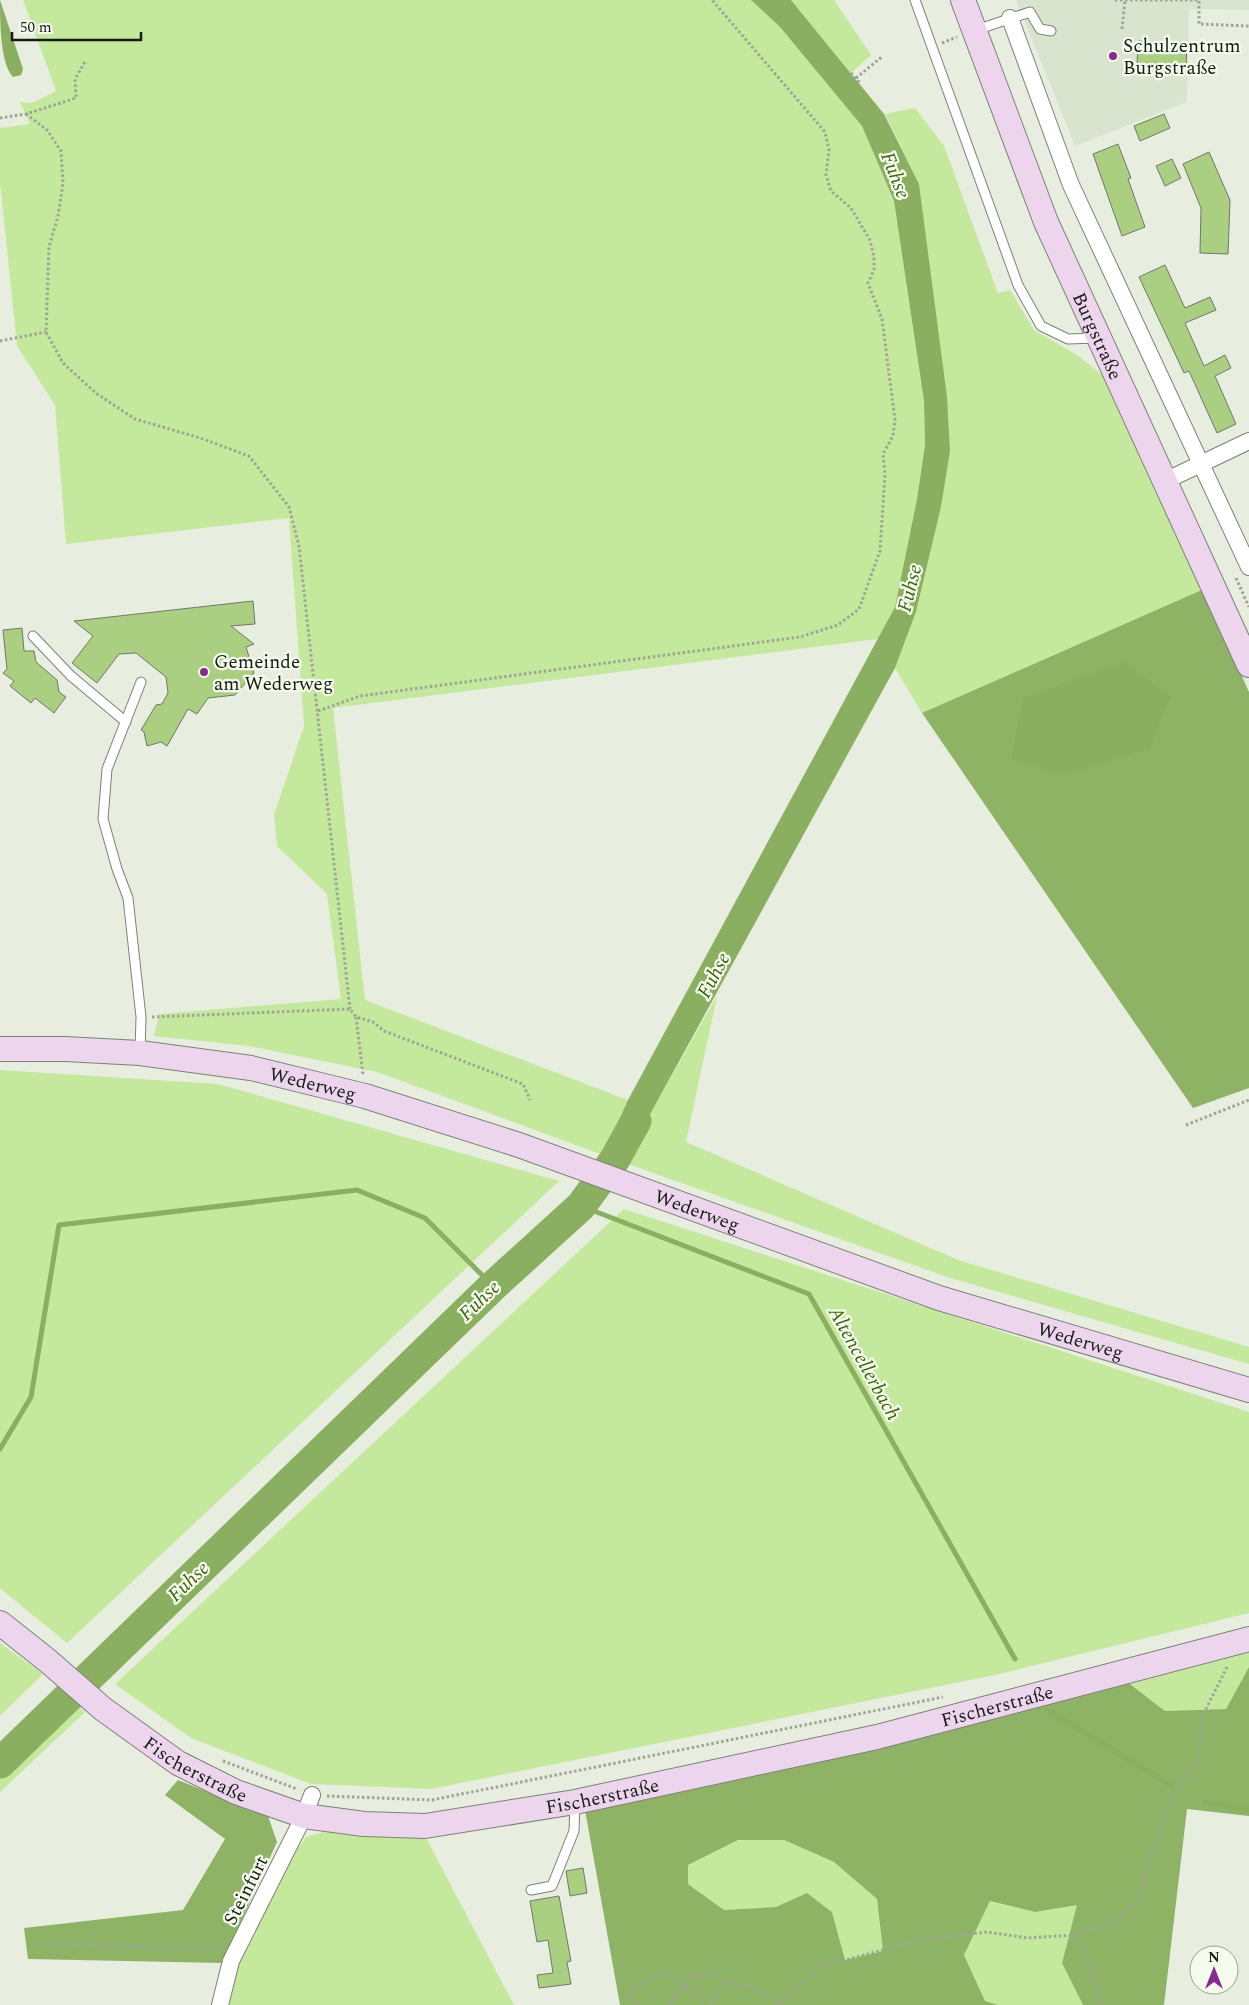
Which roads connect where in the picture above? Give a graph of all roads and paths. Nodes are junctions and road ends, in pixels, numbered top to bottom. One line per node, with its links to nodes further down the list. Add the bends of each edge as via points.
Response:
1 (712, 0): 29 (path, via 825,132 829,150 826,175 831,191 851,208 870,240 874,256 874,270 868,283 882,319 895,420 893,436 884,454 880,551 859,609 838,625 800,637 360,696)
2 (915, 0): 20 (lane, via 1018,285 1041,326 1068,339)
3 (963, 0): 10 (street, Burgstraße)
4 (1115, 0): 5 (path)
5 (1125, 0): 6 (path); 9 (path)
6 (1199, 0): 8 (path, via 1199,24)
7 (1010, 18): 10 (lane); 11 (lane, via 1030,12 1040,29); 23 (street, Burgstraße, via 1071,185)
8 (1249, 26)
9 (1122, 29)
10 (974, 31): 20 (street, Burgstraße, via 1046,222)
11 (1051, 31)
12 (883, 56): 15 (path)
13 (86, 60): 17 (path, via 74,79 76,98)
14 (851, 73): 15 (path)
15 (856, 78): 16 (path)
16 (860, 83)
17 (26, 114): 18 (path); 19 (path, via 47,130 61,151 63,184 49,247)
18 (0, 118)
19 (46, 332): 21 (path); 29 (path, via 63,363 97,394 135,419 249,456 289,507 299,546)
20 (1098, 338): 24 (street, Burgstraße)
21 (0, 341)
22 (1249, 441): 23 (street)
23 (1201, 464): 24 (street); 25 (street, Burgstraße)
24 (1165, 481): 27 (street, Burgstraße)
25 (1249, 567)
26 (32, 636): 30 (lane, via 71,676)
27 (1249, 665)
28 (141, 682): 30 (lane)
29 (318, 712): 31 (path)
30 (126, 722): 32 (lane, via 107,769 103,819 128,898)
31 (350, 1009): 32 (path); 33 (path)
32 (141, 1017): 35 (lane)
33 (356, 1017): 36 (path); 37 (path, via 373,1022 384,1031 523,1084)
34 (0, 1049): 35 (street, Wederweg)
35 (140, 1053): 36 (street, Wederweg, via 251,1068)
36 (366, 1096): 40 (street, Wederweg, via 519,1145 939,1298)
37 (530, 1100)
38 (1249, 1100): 39 (path)
39 (1186, 1125)
40 (1249, 1390)
41 (0, 1623): 46 (street, Fischerstraße, via 103,1709 178,1763 236,1792)
42 (1245, 1640): 45 (street, Fischerstraße, via 877,1737); 48 (path, via 1202,1717 1200,1757 1169,1803 1138,1900 1114,1921)
43 (949, 1696): 46 (path, via 432,1800)
44 (221, 1760): 46 (path)
45 (575, 1802): 46 (street, Fischerstraße, via 425,1826 364,1824); 47 (lane, via 574,1831 552,1886)
46 (308, 1806): 50 (street, Steinfurt)
47 (531, 1890)
48 (1074, 1934): 53 (path, via 1028,1938 987,1932 919,1940 820,1968); 59 (path, via 1086,1953)
49 (38, 1944): 50 (path)
50 (237, 1950): 54 (street, Steinfurt)
51 (726, 1983): 52 (path, via 713,1972 692,1975); 53 (path, via 750,1986); 58 (path)
52 (685, 1986): 55 (path, via 662,1971 628,1994); 56 (path); 57 (path, via 699,1996)
53 (779, 2004)
54 (220, 2005)
55 (638, 2005)
56 (669, 2005)
57 (704, 2005)
58 (711, 2005)
59 (1102, 2005)

